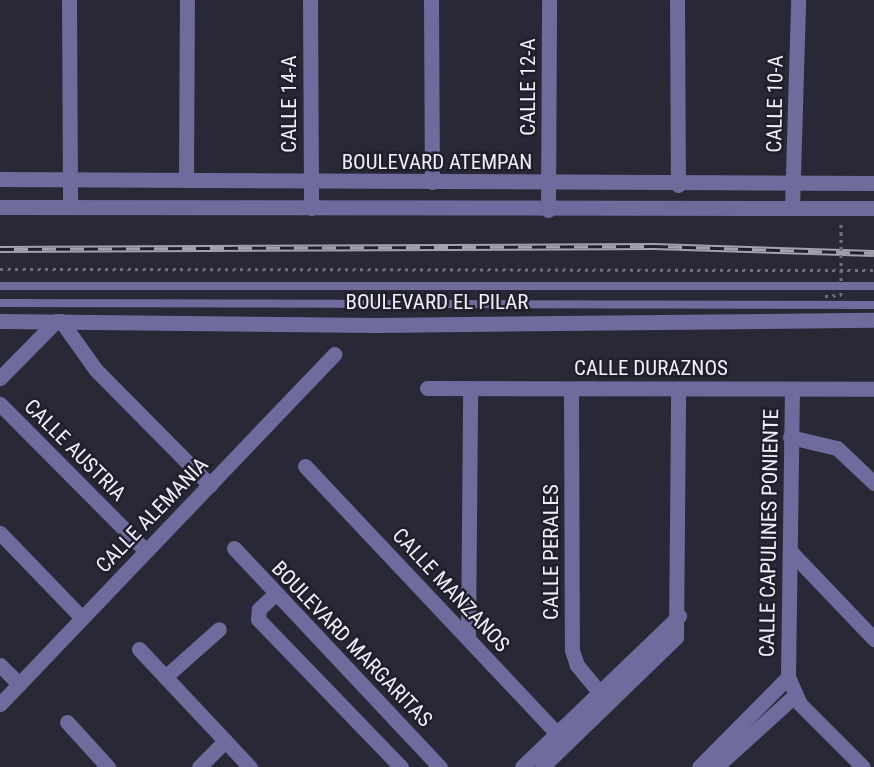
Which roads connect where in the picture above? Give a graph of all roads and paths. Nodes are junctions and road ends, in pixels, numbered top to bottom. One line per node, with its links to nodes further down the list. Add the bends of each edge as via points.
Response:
1 (69, 0): 9 (street)
2 (187, 0): 10 (street)
3 (310, 0): 12 (street, CALLE 14-A)
4 (431, 0): 11 (street)
5 (549, 0): 14 (street, CALLE 12-A)
6 (678, 0): 16 (street)
7 (798, 0): 15 (street, CALLE 10-A)
8 (0, 179): 9 (street, BOULEVARD ATEMPAN)
9 (69, 179): 10 (street, BOULEVARD ATEMPAN); 17 (street)
10 (186, 180): 12 (street, BOULEVARD ATEMPAN)
11 (432, 182): 12 (street, BOULEVARD ATEMPAN); 14 (street, BOULEVARD ATEMPAN)
12 (310, 183): 19 (street, CALLE 14-A)
13 (874, 183): 15 (street, BOULEVARD ATEMPAN)
14 (549, 184): 16 (street, BOULEVARD ATEMPAN); 22 (street, CALLE 12-A)
15 (795, 184): 16 (street, BOULEVARD ATEMPAN); 20 (street, CALLE 10-A)
16 (678, 185)
17 (70, 206): 18 (street); 19 (street)
18 (0, 207)
19 (311, 208): 22 (street)
20 (792, 208): 21 (street); 22 (street)
21 (874, 208)
22 (548, 210)
23 (841, 222): 28 (path, bridge, via 841,295)
24 (0, 269): 25 (path)
25 (874, 270)
26 (0, 286): 27 (lane)
27 (874, 286)
28 (825, 296)
29 (0, 303): 30 (lane)
30 (874, 305)
31 (874, 320): 33 (street, BOULEVARD EL PILAR, via 376,325)
32 (0, 321): 33 (street, BOULEVARD EL PILAR)
33 (59, 321): 35 (street); 46 (street, via 96,370)
34 (334, 354): 46 (street, CALLE ALEMANIA)
35 (0, 378)
36 (427, 388): 37 (street, CALLE DURAZNOS)
37 (470, 388): 38 (street, CALLE DURAZNOS); 54 (street)
38 (571, 389): 39 (street, CALLE DURAZNOS); 62 (street, CALLE PERALES, via 572,650 576,665)
39 (678, 389): 40 (street, CALLE DURAZNOS); 62 (street, via 679,616)
40 (792, 389): 41 (street, CALLE DURAZNOS); 43 (street, CALLE CAPULINES PONIENTE)
41 (874, 389)
42 (0, 404): 49 (street, CALLE AUSTRIA)
43 (790, 437): 45 (street, via 837,448); 50 (street, CALLE CAPULINES PONIENTE)
44 (305, 466): 54 (street, CALLE MANZANOS)
45 (874, 483)
46 (210, 485): 49 (street, CALLE ALEMANIA)
47 (0, 533): 52 (street)
48 (234, 548): 51 (street, BOULEVARD MARGARITAS)
49 (146, 551): 52 (street, CALLE ALEMANIA)
50 (790, 551): 55 (street); 59 (street, CALLE CAPULINES PONIENTE)
51 (274, 595): 71 (street, via 257,612 261,623); 72 (street, BOULEVARD MARGARITAS)
52 (82, 618): 60 (street, CALLE ALEMANIA)
53 (219, 629): 58 (street)
54 (468, 638): 65 (street, CALLE MANZANOS)
55 (874, 639)
56 (139, 649): 58 (street)
57 (0, 665): 60 (street)
58 (165, 677): 66 (street)
59 (788, 677): 61 (street, CALLE CAPULINES PONIENTE); 75 (street, CALLE CAPULINES PONIENTE)
60 (19, 684): 63 (street, CALLE ALEMANIA)
61 (794, 696): 67 (street); 76 (street)
62 (603, 698): 65 (street)
63 (0, 704)
64 (67, 722): 68 (street)
65 (561, 738): 73 (street); 74 (street)
66 (225, 741): 69 (street); 70 (street)
67 (861, 766)
68 (108, 767)
69 (199, 767)
70 (250, 767)
71 (401, 767)
72 (440, 767)
73 (522, 767)
74 (542, 767)
75 (699, 767)
76 (716, 767)

